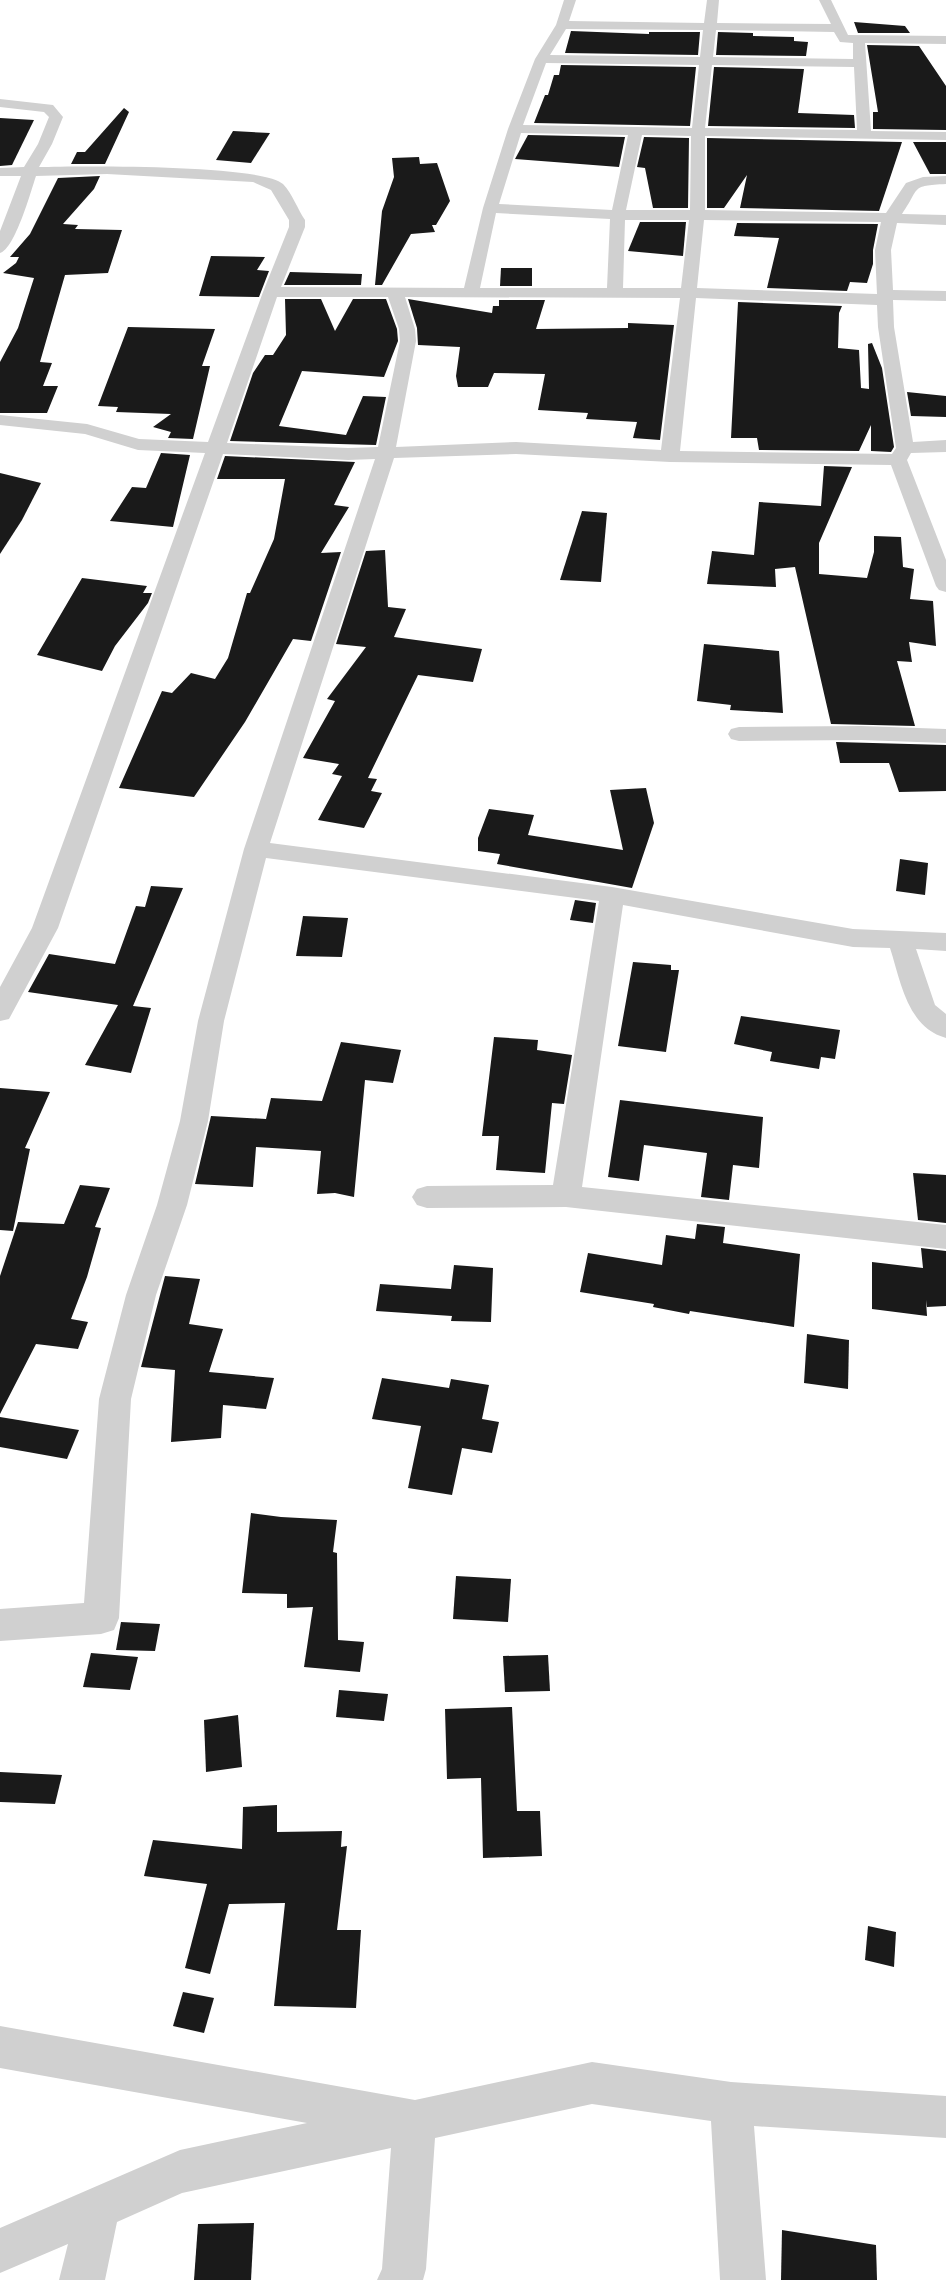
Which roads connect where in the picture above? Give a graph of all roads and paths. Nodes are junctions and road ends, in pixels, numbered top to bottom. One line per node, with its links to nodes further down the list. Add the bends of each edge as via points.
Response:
1 (570, 0): 4 (street)
2 (713, 0): 5 (street)
3 (825, 0): 6 (street)
4 (562, 25): 5 (street); 9 (street)
5 (710, 26): 6 (street); 10 (street)
6 (839, 28): 7 (street, via 844,39)
7 (859, 39): 8 (street); 11 (street)
8 (946, 40)
9 (541, 59): 10 (street); 13 (street)
10 (707, 62): 11 (street); 15 (street)
11 (860, 63): 16 (street)
12 (0, 103): 19 (street, via 48,108 56,117)
13 (515, 129): 14 (street); 21 (street)
14 (636, 131): 15 (street); 22 (street)
15 (698, 132): 16 (street); 23 (street)
16 (864, 135): 17 (street)
17 (946, 136)
18 (0, 172): 19 (street)
19 (29, 172): 26 (street); 27 (street, via 119,171 245,177 271,183 293,213 297,227)
20 (946, 180): 24 (street, via 916,182 907,191 899,212)
21 (490, 208): 22 (street); 30 (street)
22 (618, 215): 23 (street); 31 (street)
23 (697, 216): 24 (street); 29 (street)
24 (890, 218): 25 (street); 33 (street, via 883,250)
25 (946, 220)
26 (1, 243)
27 (271, 292): 28 (street); 36 (street)
28 (395, 293): 30 (street); 37 (street, via 408,342)
29 (688, 293): 31 (street); 33 (street); 39 (street)
30 (471, 294): 31 (street)
31 (615, 294)
32 (946, 296): 33 (street)
33 (884, 297): 38 (street)
34 (0, 420): 36 (street, via 87,429 138,444)
35 (946, 446): 38 (street)
36 (218, 448): 37 (street); 47 (street, via 45,928)
37 (386, 453): 39 (street, via 516,448); 43 (street)
38 (901, 454): 39 (street); 40 (street)
39 (670, 456)
40 (946, 586)
41 (739, 734): 42 (street)
42 (946, 736)
43 (256, 849): 44 (street); 52 (street, via 211,1021 194,1121 172,1205 141,1296 115,1399 101,1618)
44 (612, 895): 45 (street, via 797,929); 49 (street)
45 (901, 942): 46 (street); 48 (street, via 923,1009)
46 (946, 942)
47 (0, 1012)
48 (946, 1029)
49 (567, 1196): 50 (street); 51 (street)
50 (427, 1197)
51 (946, 1237)
52 (0, 1625)
53 (0, 2047): 56 (street)
54 (731, 2103): 55 (street); 56 (street, via 592,2083); 61 (street)
55 (946, 2117)
56 (415, 2121): 57 (street, via 180,2172); 60 (street)
57 (98, 2208): 58 (street); 59 (street)
58 (0, 2251)
59 (82, 2280)
60 (400, 2280)
61 (743, 2280)

